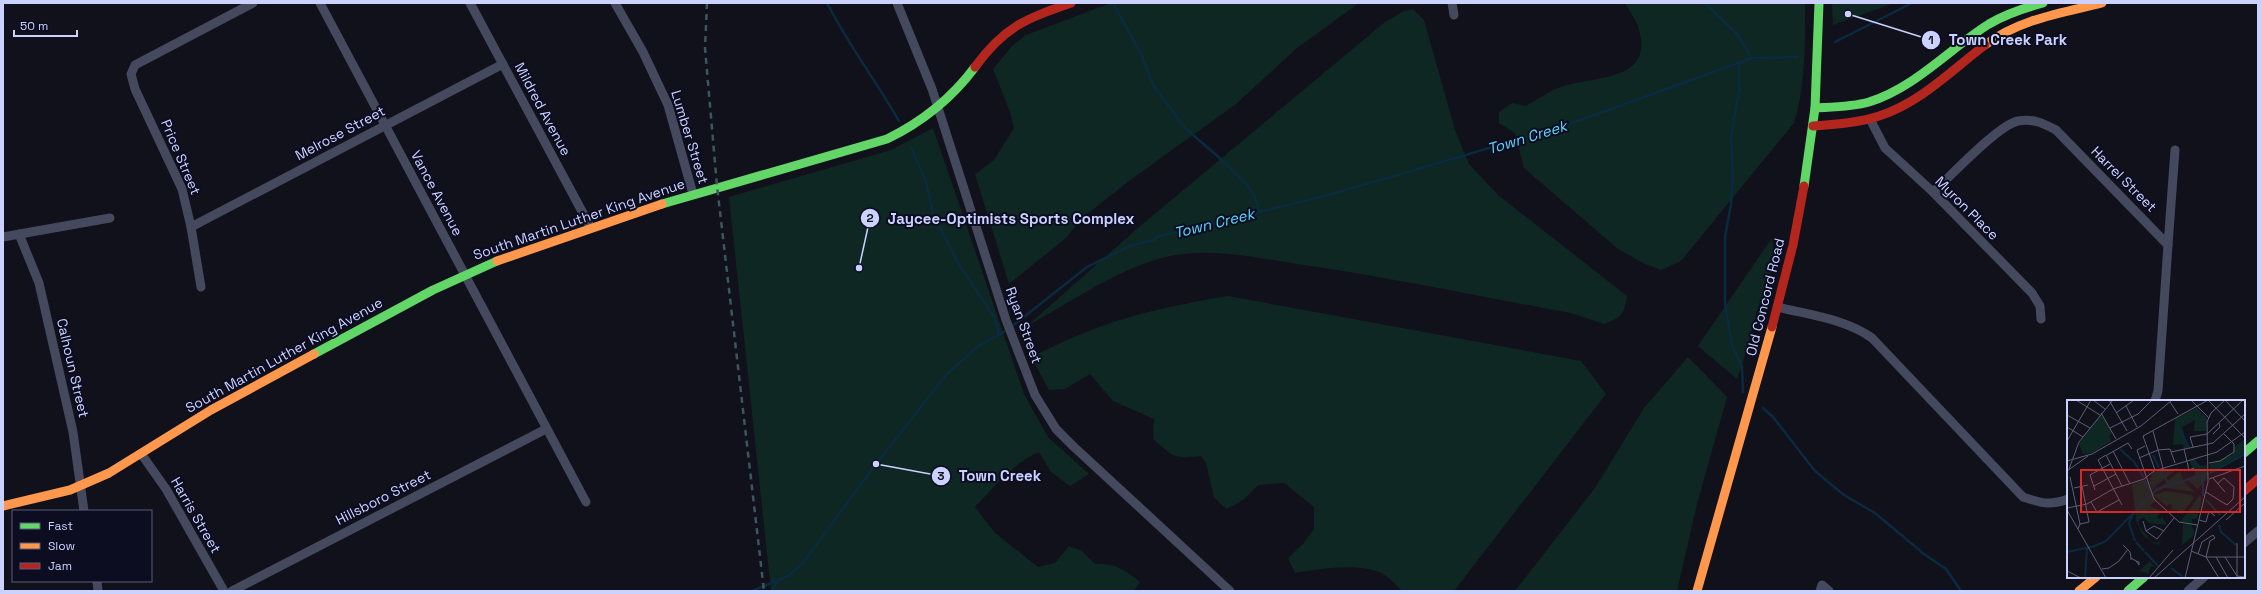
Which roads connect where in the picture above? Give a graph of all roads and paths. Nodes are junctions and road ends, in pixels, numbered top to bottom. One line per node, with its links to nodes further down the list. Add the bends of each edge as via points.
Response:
1 (253, 3): 24 (street, Price Street, via 135,66 131,74 135,89 182,189)
2 (320, 3): 18 (street, Vance Avenue)
3 (470, 3): 13 (street, Mildred Avenue)
4 (615, 3): 22 (street, Lumber Street, via 643,52 668,105)
5 (896, 3): 15 (street, Ryan Street)
6 (1071, 3): 11 (main road, South Martin Luther King Avenue)
7 (1452, 3): 12 (street)
8 (1819, 3): 16 (main road, Old Concord Road)
9 (2043, 3): 14 (main road, via 2007,14 1989,24)
10 (2102, 3): 17 (main road, via 2028,22 2004,33 1916,98 1896,110)
11 (1059, 5): 15 (main road, South Martin Luther King Avenue, via 1027,19 1004,34 963,81)
12 (1454, 14)
13 (503, 64): 18 (street, Melrose Street); 25 (street, Mildred Avenue)
14 (1931, 67): 16 (main road, via 1893,93 1873,102 1839,109); 17 (main road, via 1902,96 1871,111)
15 (937, 106): 22 (main road, South Martin Luther King Avenue, via 908,128 881,142); 52 (street, Ryan Street, via 1006,320 1035,395 1056,429)
16 (1816, 108): 19 (main road, Old Concord Road)
17 (1870, 119): 19 (main road); 21 (street, Myron Place, via 1884,148)
18 (385, 125): 24 (street, Melrose Street); 29 (street, Vance Avenue)
19 (1813, 126): 31 (main road, Old Concord Road, via 1802,201)
20 (2176, 150): 28 (street)
21 (1933, 192): 28 (street, Harrel Street, via 2000,130 2016,121 2030,119 2056,130); 32 (street, Myron Place, via 2032,293 2040,306)
22 (693, 194): 25 (main road, South Martin Luther King Avenue)
23 (110, 218): 26 (street)
24 (191, 226): 30 (street, Price Street)
25 (591, 228): 29 (main road, South Martin Luther King Avenue)
26 (19, 234): 27 (street); 39 (street, Calhoun Street, via 39,283 73,432)
27 (3, 237)
28 (2168, 245): 33 (street)
29 (464, 275): 34 (street, Vance Avenue); 37 (main road, South Martin Luther King Avenue, via 211,410)
30 (201, 287)
31 (1778, 307): 41 (street, via 1862,331 1872,338 2023,497 2055,504); 53 (main road, Old Concord Road)
32 (2041, 319)
33 (2155, 400)
34 (546, 429): 42 (street, Vance Avenue); 51 (street, Hillsboro Street)
35 (2258, 441): 36 (main road)
36 (2245, 452)
37 (142, 455): 39 (main road, South Martin Luther King Avenue); 50 (street, Harris Street, via 166,489)
38 (2258, 480): 40 (main road)
39 (80, 487): 43 (main road, South Martin Luther King Avenue); 44 (street, Calhoun Street)
40 (2245, 491)
41 (2067, 499)
42 (586, 502)
43 (3, 506)
44 (84, 510)
45 (2258, 531): 46 (street)
46 (2245, 542)
47 (2095, 578): 56 (main road)
48 (2143, 578): 57 (main road)
49 (2203, 578): 58 (street)
50 (224, 591)
51 (232, 591)
52 (1230, 591)
53 (1697, 591)
54 (1820, 591): 55 (street, via 1822,585)
55 (1829, 591)
56 (2079, 591)
57 (2128, 591)
58 (2188, 591)

